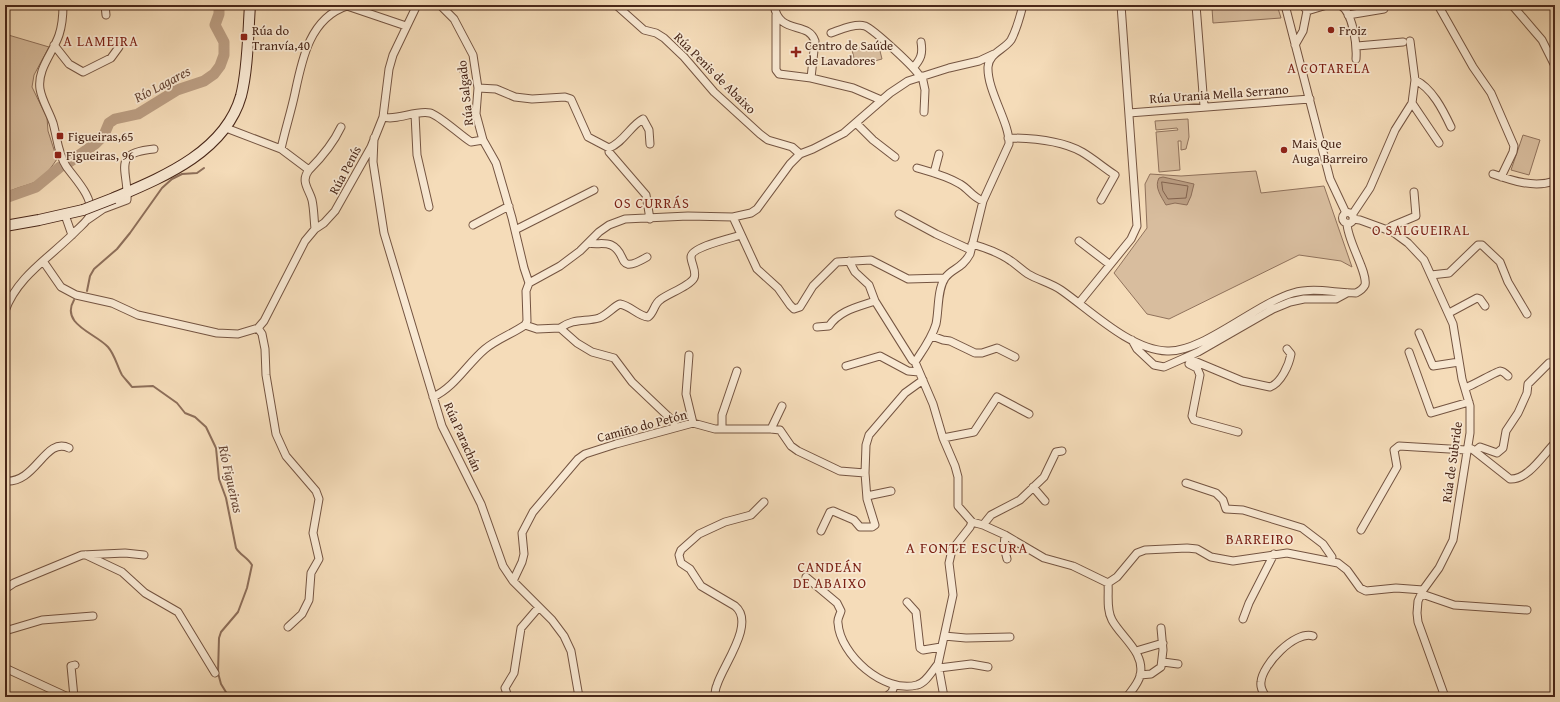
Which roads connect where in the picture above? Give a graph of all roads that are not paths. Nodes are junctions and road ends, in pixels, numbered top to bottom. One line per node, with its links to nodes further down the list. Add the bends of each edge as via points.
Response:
1 (63, 5): 26 (street, via 62,22)
2 (105, 5): 18 (street)
3 (250, 5): 51 (main road, via 241,95)
4 (417, 5): 22 (street, Rúa Penís)
5 (440, 5): 39 (street, Rúa Salgado, via 454,18 474,55)
6 (616, 5): 60 (street, Rúa Penis de Abaixo, via 644,30 664,38 714,92 760,134 768,140 792,147)
7 (774, 5): 19 (street)
8 (1023, 5): 30 (street, via 1009,42)
9 (1120, 5): 45 (street)
10 (1196, 5): 43 (street)
11 (1285, 5): 27 (street)
12 (1327, 5): 16 (street)
13 (1340, 5): 20 (street)
14 (1438, 5): 67 (street, via 1473,67 1491,93 1514,146)
15 (1512, 5): 33 (street, via 1542,40)
16 (1305, 8): 27 (street, via 1303,31)
17 (1384, 9): 20 (street)
18 (106, 15)
19 (776, 15): 21 (street); 24 (street)
20 (1348, 15): 28 (street)
21 (788, 25): 24 (street); 37 (street, via 814,36)
22 (406, 26): 47 (street, Rúa Penís, via 389,69); 59 (street, via 347,6 329,15 313,33 300,63)
23 (831, 33): 34 (street, via 852,26 864,26 875,32)
24 (776, 34): 37 (street, via 776,70 783,75)
25 (921, 42): 34 (street, via 923,52)
26 (54, 45): 29 (street, via 69,64 83,72 110,58); 81 (street, via 40,77 40,89 53,122 61,157 86,195 90,209)
27 (1295, 45): 40 (street)
28 (1356, 46): 31 (street); 38 (street, via 1407,42)
29 (119, 47)
30 (994, 54): 32 (street); 35 (street)
31 (1356, 59)
32 (979, 61): 35 (street); 36 (street)
33 (1555, 66)
34 (914, 68): 36 (street)
35 (988, 68): 53 (street)
36 (921, 76): 41 (street, via 908,81); 44 (street, via 925,90)
37 (811, 78): 41 (street, via 853,88)
38 (1414, 80): 42 (street); 50 (street, via 1426,87)
39 (478, 88): 54 (street, Rúa Salgado, via 476,114); 57 (street, via 532,100 565,97 571,99 588,137)
40 (1310, 99): 43 (street, Rúa Urania Mella Serrano); 79 (street, via 1330,179)
41 (881, 100): 48 (street)
42 (1412, 104): 55 (street); 79 (street, via 1395,130 1370,188)
43 (1204, 106): 45 (street, Rúa Urania Mella Serrano)
44 (924, 112)
45 (1129, 113): 95 (street, via 1137,226 1131,239)
46 (415, 114): 47 (street, via 389,118); 54 (street, via 430,113 471,142); 75 (street, via 417,155)
47 (383, 116): 52 (street, Rúa Penís)
48 (856, 123): 60 (street, via 834,139); 62 (street)
49 (341, 127): 64 (street, via 322,158)
50 (1451, 127)
51 (226, 128): 59 (street); 71 (main road, via 215,142 197,155)
52 (374, 138): 84 (street, Rúa Penís, via 343,200 324,223); 127 (street, Rúa Parachán, via 374,162 384,233)
53 (1008, 138): 72 (street, via 1057,143 1080,151 1100,164 1115,175); 73 (street, via 1006,151)
54 (483, 140): 74 (street, Rúa Salgado, via 496,163)
55 (1439, 143)
56 (650, 144): 57 (street, via 649,130 643,119 636,123 625,137)
57 (609, 148): 80 (street, via 609,152 646,195)
58 (154, 149): 71 (street, via 140,150 125,161)
59 (281, 149): 64 (street)
60 (800, 154): 78 (street, via 755,211)
61 (939, 154): 65 (street)
62 (895, 157)
63 (917, 168): 65 (street)
64 (309, 170): 84 (street, via 305,181 306,190 312,200)
65 (934, 173): 73 (street, via 960,184 971,195)
66 (1493, 174): 67 (street)
67 (1501, 177): 68 (street, via 1532,184 1548,184)
68 (1555, 181)
69 (594, 190): 85 (street)
70 (1414, 192): 86 (street, via 1416,216)
71 (128, 193): 77 (main road, bridge); 81 (street, via 127,200 104,209)
72 (1102, 200)
73 (983, 201): 91 (street)
74 (509, 206): 82 (street); 85 (street, Rúa Salgado)
75 (429, 207)
76 (899, 214): 91 (street, via 936,234)
77 (65, 215): 83 (main road); 87 (street)
78 (734, 217): 80 (street, via 688,216); 88 (street)
79 (1349, 218): 86 (street, Rúa de Subride); 99 (street, via 1348,234 1365,286 1356,293)
80 (650, 219): 90 (street, via 625,219 616,222 598,232)
81 (87, 220): 87 (street)
82 (473, 225)
83 (5, 226)
84 (315, 229): 108 (street, Rúa Penís, via 305,241)
85 (515, 230): 98 (street, Rúa Salgado)
86 (1387, 230): 96 (street, Rúa de Subride, via 1408,243 1424,260)
87 (72, 235): 94 (street)
88 (741, 235): 93 (street, via 757,269 794,309 800,307 813,286 833,264); 109 (street, via 710,244 694,252 691,258 694,279 657,302 648,318 628,305 620,304 598,318 583,319)
89 (1079, 241): 95 (street)
90 (589, 243): 92 (street, via 610,244 616,248 626,264); 98 (street, via 560,266)
91 (972, 247): 97 (street, via 966,262); 101 (street, via 988,248)
92 (648, 257)
93 (849, 261): 97 (street, via 871,260 908,279); 100 (street, via 855,272 869,285)
94 (44, 262): 103 (street, via 21,283 10,298); 108 (street, via 61,287 76,295 112,303 138,316 217,333 238,334)
95 (1109, 264): 101 (street)
96 (1431, 275): 104 (street, Rúa de Subride); 105 (street, via 1449,273 1478,245 1482,245 1500,262 1508,282)
97 (945, 278): 111 (street)
98 (530, 283): 106 (street, via 526,291)
99 (1347, 293): 112 (street, via 1313,290 1294,293 1269,303 1183,349 1162,351); 117 (street, via 1336,299 1304,299 1290,302)
100 (876, 301): 107 (street, via 847,310 829,326); 118 (street)
101 (1079, 303): 112 (street)
102 (1485, 306): 104 (street, via 1477,298)
103 (5, 311)
104 (1449, 314): 119 (street, Rúa de Subride)
105 (1527, 314)
106 (525, 325): 109 (street, via 537,329); 127 (street, via 485,349 457,379)
107 (817, 327)
108 (258, 328): 170 (street, via 265,349 266,375 276,434 286,456 316,491 319,499 313,533 319,559 311,573 309,600 302,614)
109 (560, 328): 132 (street, via 592,352 614,358 627,377 673,421)
110 (1419, 333): 119 (street, via 1433,366)
111 (932, 336): 116 (street, via 950,340 975,353 997,348); 118 (street)
112 (1132, 340): 117 (street, via 1137,349 1157,367)
113 (1287, 350): 117 (street, via 1291,354 1289,363 1278,382 1270,387 1242,381)
114 (1409, 352): 128 (street, via 1431,413)
115 (689, 355): 131 (street, via 686,394)
116 (1015, 357)
117 (1184, 359): 135 (street, via 1200,370 1192,416 1194,420)
118 (915, 362): 123 (street)
119 (1459, 362): 126 (street, Rúa de Subride)
120 (1549, 363): 141 (street, via 1528,384 1518,413 1506,431 1503,448 1498,453 1480,447)
121 (846, 366): 123 (street, via 880,356 908,371)
122 (737, 371): 133 (street, via 722,415)
123 (919, 372): 125 (street)
124 (1508, 376): 126 (street, via 1498,371)
125 (923, 380): 136 (street); 142 (street, via 905,393 869,435 866,444)
126 (1465, 388): 128 (street, Rúa de Subride)
127 (433, 397): 161 (street, Rúa Parachán, via 442,426 481,504 503,566)
128 (1469, 402): 139 (street, Rúa de Subride, via 1471,421)
129 (782, 406): 134 (street)
130 (1029, 414): 136 (street, via 997,397 974,432)
131 (693, 423): 132 (street, Camiño do Petón); 133 (street, Camiño do Petón)
132 (675, 427): 161 (street, Camiño do Petón, via 585,454 578,459 534,512 522,533 524,554)
133 (722, 429): 134 (street, Camiño do Petón)
134 (771, 429): 142 (street, via 780,430 791,446 798,451 840,471)
135 (1238, 432)
136 (943, 438): 150 (street, via 958,477 958,506)
137 (1555, 443): 141 (street, via 1517,479 1510,479)
138 (69, 448): 143 (street, via 53,449 44,455 26,476 12,482)
139 (1467, 448): 141 (street); 152 (street, via 1396,447 1396,467); 164 (street, Rúa de Subride, via 1453,540 1439,568)
140 (1062, 451): 145 (street, via 1056,452 1048,470)
141 (1475, 451)
142 (865, 473): 147 (street)
143 (5, 481)
144 (1186, 483): 159 (street, via 1216,493 1223,500 1226,509 1243,510 1302,528 1323,544 1332,557)
145 (1033, 487): 148 (street); 151 (street, via 1020,500 991,515)
146 (891, 491): 147 (street)
147 (867, 496): 153 (street, via 875,525 860,527 854,520 832,511)
148 (1045, 501)
149 (764, 502): 192 (street, via 751,515 725,522 699,534 679,555 681,563 690,569 700,586 735,606 743,617 736,644 716,685)
150 (972, 522): 151 (street); 173 (street, via 952,550 949,563 953,595)
151 (984, 525): 154 (street)
152 (1362, 530)
153 (821, 531)
154 (1005, 535): 158 (street); 162 (street, via 1044,558 1073,566)
155 (1274, 554): 159 (street, via 1287,553); 162 (street, via 1232,561 1211,557 1197,549 1145,550 1134,556 1117,577); 169 (street, via 1249,603)
156 (86, 555): 157 (street); 163 (street, via 77,556); 185 (street, via 122,572 145,593 178,612)
157 (144, 555)
158 (1007, 559)
159 (1331, 561): 164 (street, via 1347,570 1360,588 1366,591 1396,588)
160 (806, 577): 187 (street, via 837,603 841,611 837,622 847,649 878,678)
161 (513, 581): 166 (street, Rúa Parachán)
162 (1108, 583): 178 (street, via 1109,612)
163 (5, 589)
164 (1422, 592): 167 (street, via 1454,605); 197 (street, Rúa de Subride, via 1417,613 1418,622)
165 (907, 602): 177 (street, via 916,612 920,648 923,650)
166 (539, 607): 190 (street, via 521,628 514,673 505,688); 191 (street, Rúa Parachán, via 564,636 571,651)
167 (1526, 610)
168 (93, 616): 172 (street, via 42,620)
169 (1244, 619)
170 (288, 627)
171 (1162, 628): 176 (street)
172 (5, 631)
173 (944, 636): 175 (street); 177 (street)
174 (1313, 636): 196 (street, via 1308,634 1292,641 1267,667 1260,687)
175 (1010, 637)
176 (1163, 643): 178 (street); 179 (street)
177 (941, 647): 182 (street)
178 (1136, 651): 186 (street)
179 (1163, 662): 180 (street); 186 (street, via 1157,671)
180 (1178, 664)
181 (75, 665): 189 (street, via 71,666)
182 (939, 666): 183 (street, via 971,664); 187 (street, via 918,685); 194 (street)
183 (988, 667)
184 (5, 668): 188 (street)
185 (215, 673)
186 (1140, 675): 195 (street)
187 (894, 686): 193 (street)
188 (68, 697)
189 (74, 697)
190 (508, 697)
191 (580, 697)
192 (715, 697)
193 (886, 697)
194 (944, 697)
195 (1127, 697)
196 (1266, 697)
197 (1445, 697)

